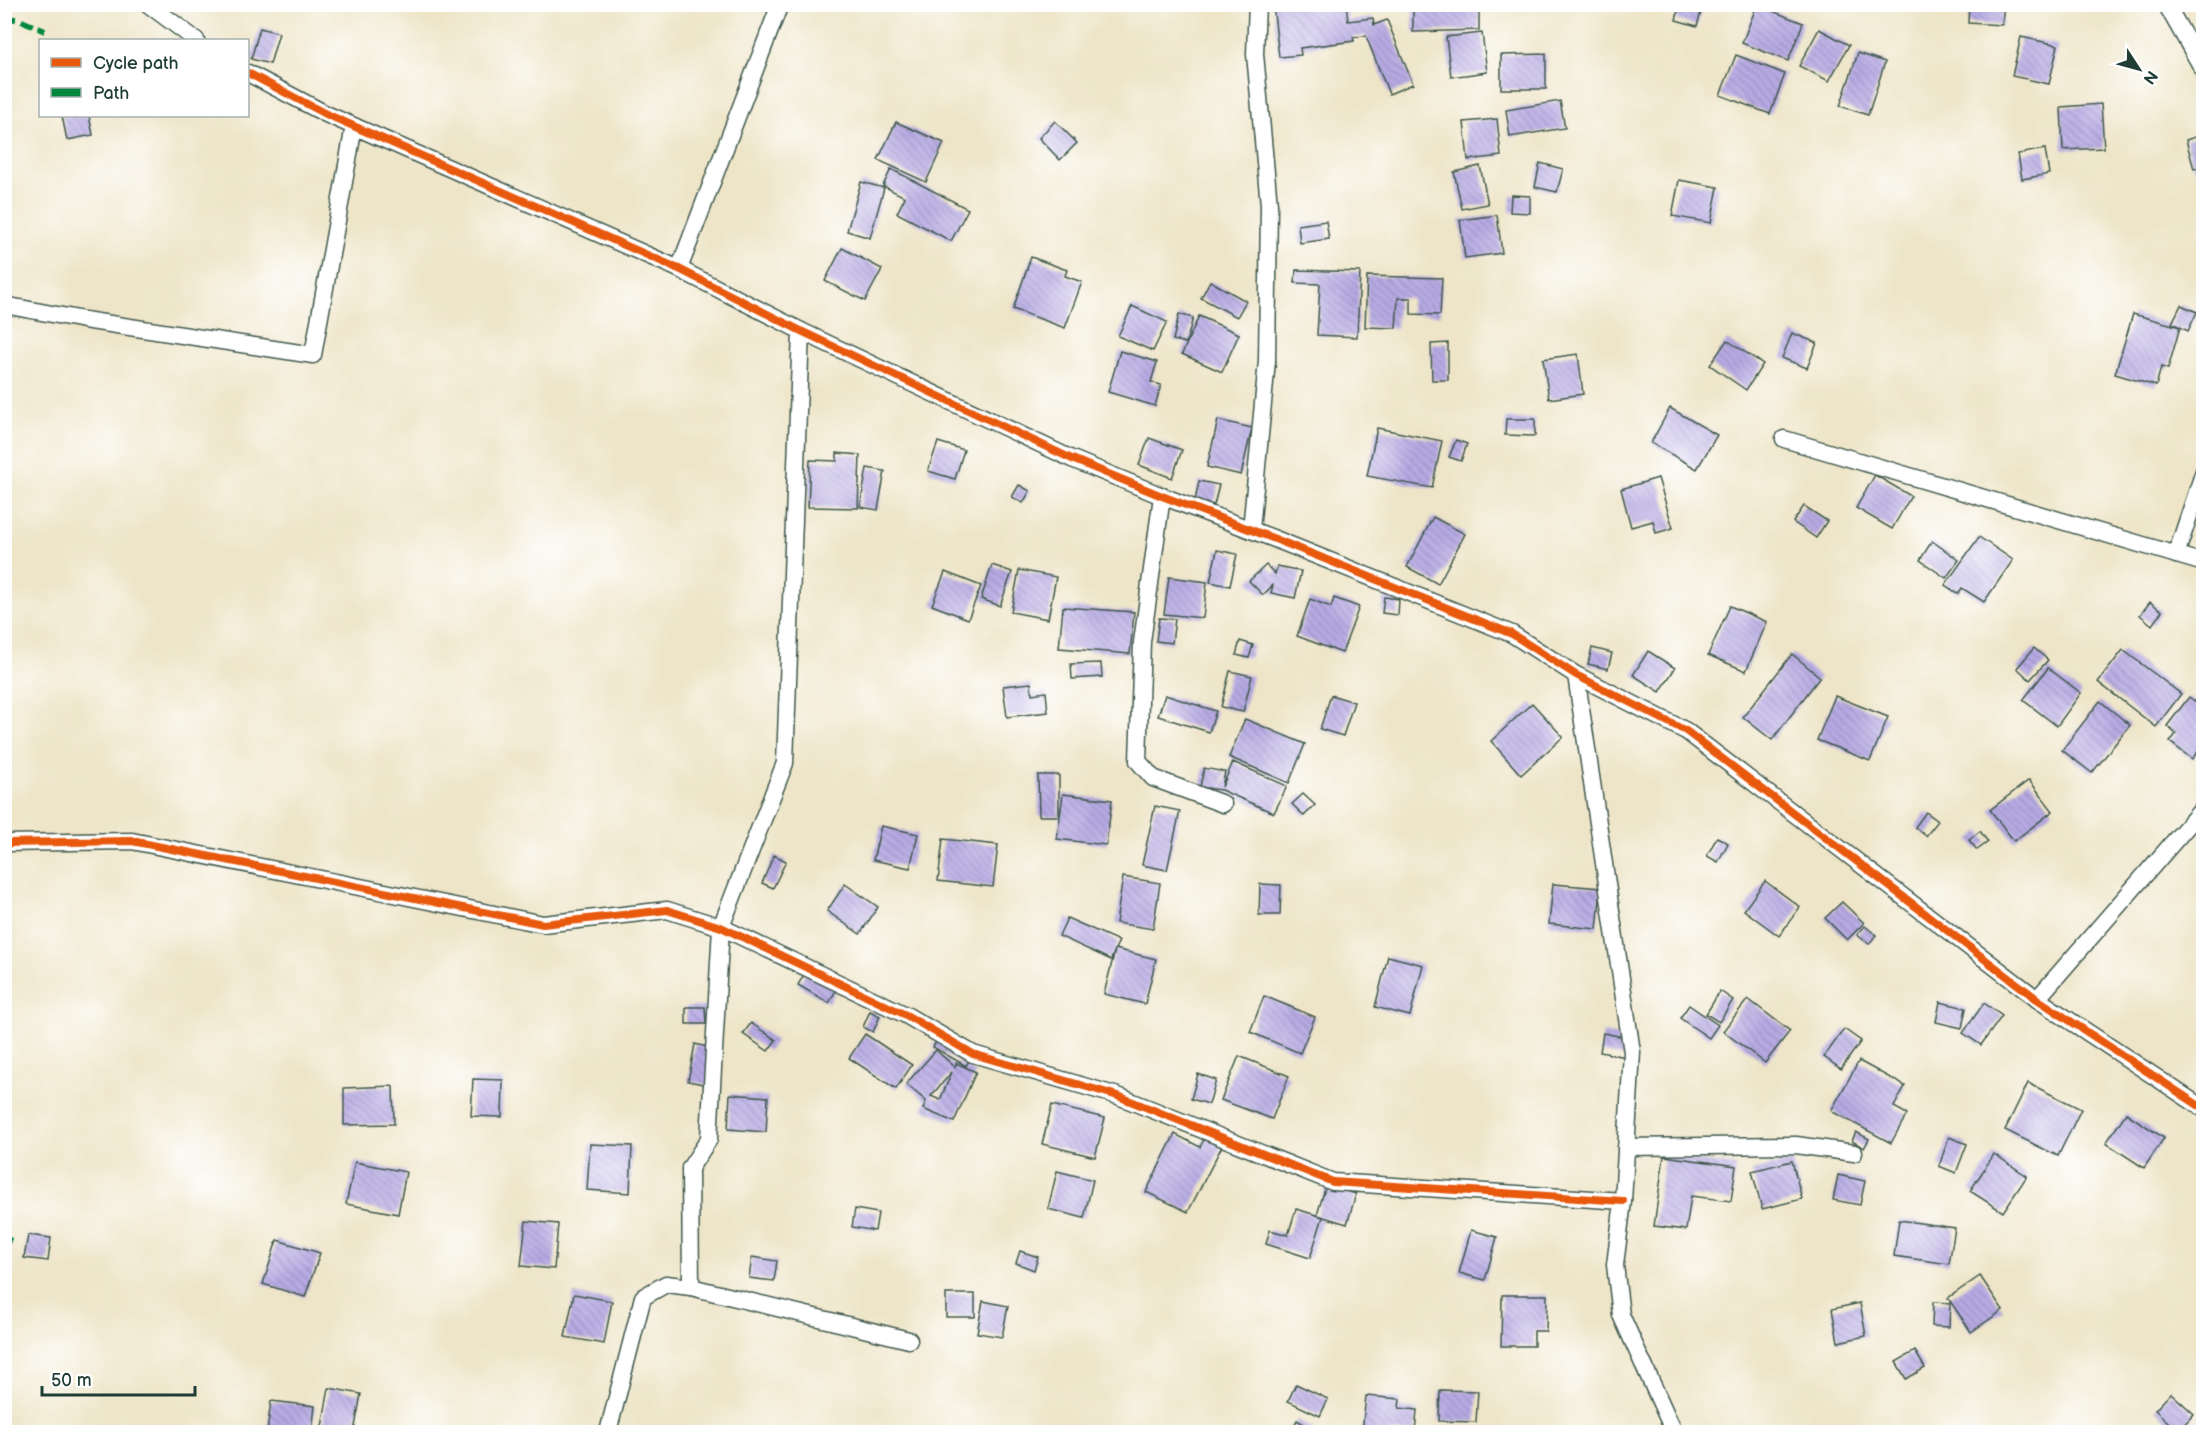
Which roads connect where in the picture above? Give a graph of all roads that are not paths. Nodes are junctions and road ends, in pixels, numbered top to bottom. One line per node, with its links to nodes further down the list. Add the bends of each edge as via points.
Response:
1 (147, 4): 5 (street)
2 (780, 4): 9 (street)
3 (1257, 4): 15 (street, via 1255,54 1269,205 1267,362)
4 (2166, 4): 6 (street)
5 (195, 39)
6 (2204, 71)
7 (249, 74): 8 (street)
8 (354, 126): 9 (street); 10 (street, via 313,355)
9 (679, 269): 11 (street)
10 (4, 305)
11 (801, 331): 14 (street, via 1072,459); 22 (street, via 785,763)
12 (1784, 439): 16 (street)
13 (2204, 471): 16 (street)
14 (1162, 496): 15 (street); 19 (street, via 1142,642 1138,761 1153,778)
15 (1251, 530): 18 (street, via 1512,633)
16 (2176, 555): 17 (street)
17 (2204, 563)
18 (1576, 675): 23 (street, via 1686,731); 25 (street, via 1632,1052)
19 (1223, 804)
20 (2204, 807): 23 (street)
21 (4, 843): 22 (street, via 132,841 543,924 666,910)
22 (721, 927): 27 (street, via 906,1015 974,1054 1118,1096 1333,1182); 28 (street, via 708,1139 690,1168)
23 (2037, 999): 24 (street)
24 (2204, 1109)
25 (1626, 1147): 26 (street, via 1796,1145); 27 (street)
26 (1854, 1153)
27 (1623, 1201): 31 (street, via 1616,1265 1622,1315)
28 (691, 1287): 29 (street); 30 (street, via 666,1284 644,1297)
29 (909, 1340)
30 (608, 1432)
31 (1674, 1432)

